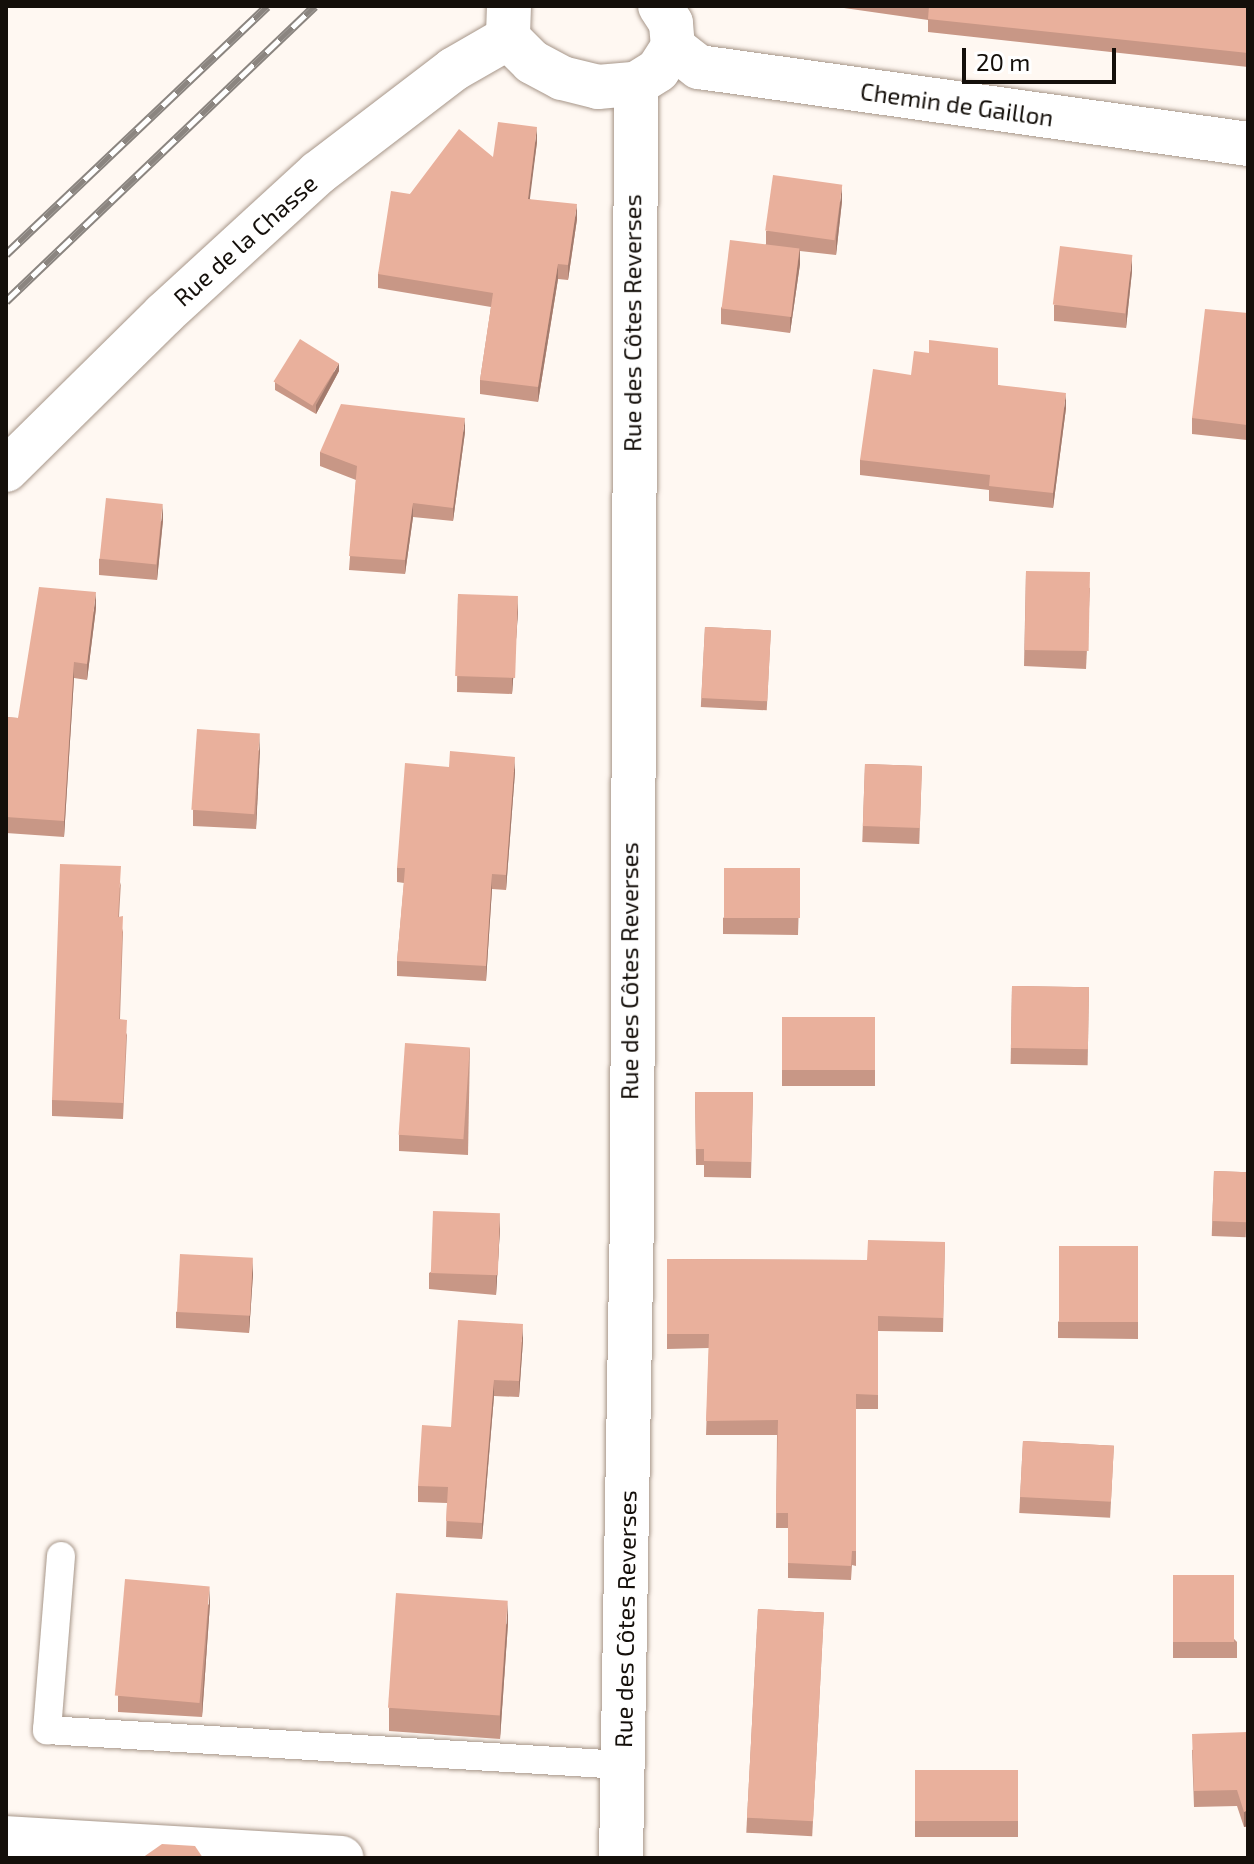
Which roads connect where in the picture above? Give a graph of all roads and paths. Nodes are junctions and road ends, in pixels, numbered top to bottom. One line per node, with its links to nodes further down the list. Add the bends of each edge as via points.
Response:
1 (660, 6): 3 (street, via 671,23)
2 (508, 22): 4 (street, via 532,62 562,78 598,87); 6 (street, Rue de la Chasse, via 318,173)
3 (673, 47): 4 (street, via 658,70); 5 (street, Chemin de Gaillon, via 699,67)
4 (636, 84): 8 (street, Rue des Côtes Reverses, via 632,1213)
5 (1248, 144)
6 (6, 470)
7 (61, 1556): 8 (lane, via 47,1730)
8 (623, 1765): 12 (street, Rue des Côtes Reverses)
9 (6, 1838): 10 (street)
10 (82, 1851): 11 (street)
11 (341, 1858)
12 (621, 1858)

